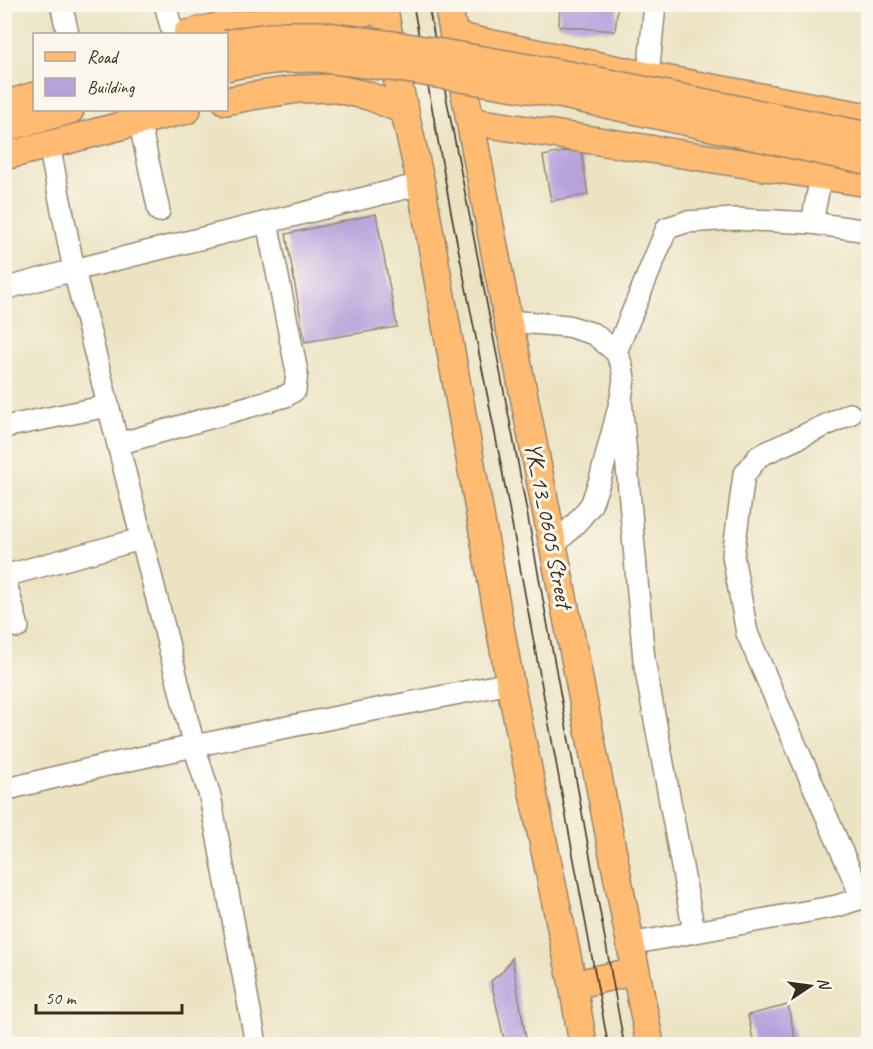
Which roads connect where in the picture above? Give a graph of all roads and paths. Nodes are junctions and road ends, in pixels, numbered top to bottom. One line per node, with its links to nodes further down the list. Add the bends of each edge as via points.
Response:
1 (61, 4): 6 (street)
2 (165, 4): 7 (street)
3 (448, 4): 9 (main road, YK_13_0605 Street)
4 (655, 4): 12 (street)
5 (383, 7): 8 (main road); 20 (main road)
6 (68, 33)
7 (173, 33)
8 (191, 33)
9 (454, 36): 12 (main road); 23 (main road, YK_13_0605 Street)
10 (228, 45): 25 (main road, bridge, via 285,35 321,35 401,46 569,75)
11 (228, 67): 28 (main road, bridge, via 318,58 406,69 564,95)
12 (648, 76): 21 (main road)
13 (33, 77): 14 (main road)
14 (4, 85)
15 (33, 96): 17 (main road)
16 (228, 101): 20 (main road, via 299,89 333,88 369,96)
17 (4, 105)
18 (67, 111): 24 (main road)
19 (182, 111): 22 (main road)
20 (405, 111): 31 (main road)
21 (868, 117)
22 (139, 120): 26 (main road); 32 (street)
23 (470, 121): 29 (main road); 38 (main road, YK_13_0605 Street)
24 (4, 129)
25 (868, 136)
26 (49, 145): 27 (main road); 36 (street)
27 (4, 156)
28 (868, 161)
29 (821, 176): 30 (main road); 34 (street)
30 (868, 183)
31 (422, 184): 33 (street); 48 (main road)
32 (159, 211)
33 (267, 222): 36 (street); 44 (street, via 297,372 295,390 286,396)
34 (812, 223): 35 (street); 39 (street, via 734,219 686,222 667,228)
35 (868, 231)
36 (74, 270): 37 (street); 41 (street)
37 (4, 289)
38 (508, 321): 39 (street, via 568,326 594,334); 46 (main road, YK_13_0605 Street)
39 (616, 352): 40 (street, via 624,379)
40 (621, 399): 46 (street, via 591,505); 52 (street, via 644,660)
41 (108, 406): 43 (street); 44 (street)
42 (850, 414): 51 (street, via 759,456 744,476 733,556 747,633)
43 (4, 428)
44 (118, 444): 45 (street)
45 (141, 538): 47 (street, via 4,576); 49 (street)
46 (553, 547): 53 (main road, YK_13_0605 Street)
47 (18, 627)
48 (510, 683): 49 (street); 55 (main road)
49 (194, 746): 50 (street); 56 (street, via 210,796)
50 (4, 790)
51 (865, 897): 52 (street, via 837,906)
52 (694, 932): 53 (street)
53 (630, 944): 54 (main road, YK_13_0605 Street)
54 (636, 971): 55 (main road); 58 (main road, YK_13_0605 Street)
55 (573, 985): 57 (main road)
56 (252, 1044)
57 (583, 1044)
58 (650, 1044)

